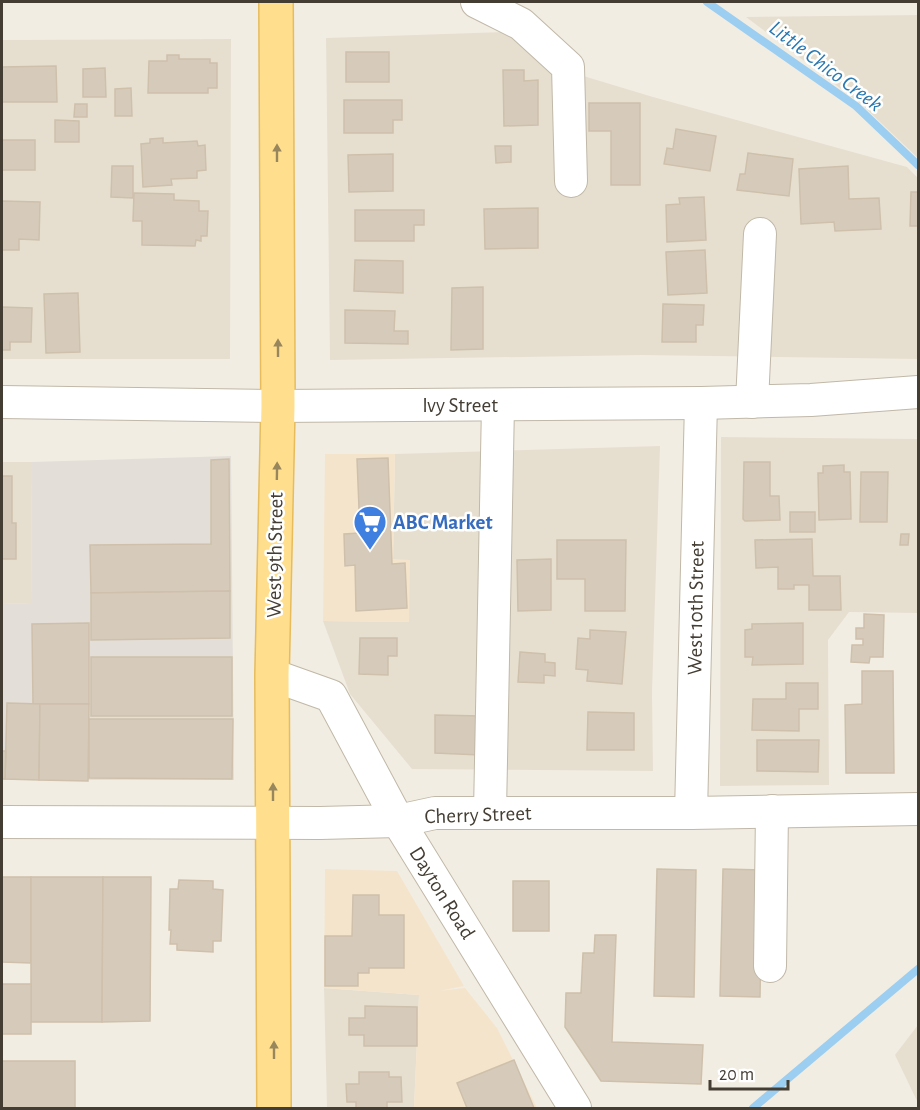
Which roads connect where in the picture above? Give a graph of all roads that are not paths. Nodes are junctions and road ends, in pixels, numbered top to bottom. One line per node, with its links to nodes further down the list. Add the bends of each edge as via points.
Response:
1 (276, 2): 10 (main road, West 9th Street, one-way to 1)
2 (477, 2): 3 (street, via 521,24 568,67)
3 (571, 181)
4 (760, 234): 7 (street)
5 (918, 392): 7 (street, Ivy Street)
6 (2, 402): 10 (street, Ivy Street)
7 (752, 402): 8 (street, Ivy Street)
8 (701, 403): 9 (street, Ivy Street); 15 (street, West 10th Street)
9 (498, 405): 10 (street, Ivy Street); 14 (street)
10 (278, 406): 11 (main road, West 9th Street, one-way to 10)
11 (272, 675): 17 (street, Dayton Road, via 331,696); 18 (main road, West 9th Street, one-way to 11)
12 (918, 809): 13 (street, Cherry Street)
13 (772, 811): 15 (street, Cherry Street); 19 (street)
14 (490, 812): 15 (street, Cherry Street); 17 (street, Cherry Street, via 435,813)
15 (691, 813)
16 (2, 822): 18 (street, Cherry Street)
17 (398, 822): 18 (street, Cherry Street); 21 (street, Dayton Road)
18 (274, 824): 20 (main road, West 9th Street, one-way to 18)
19 (770, 966)
20 (274, 1108)
21 (575, 1108)

